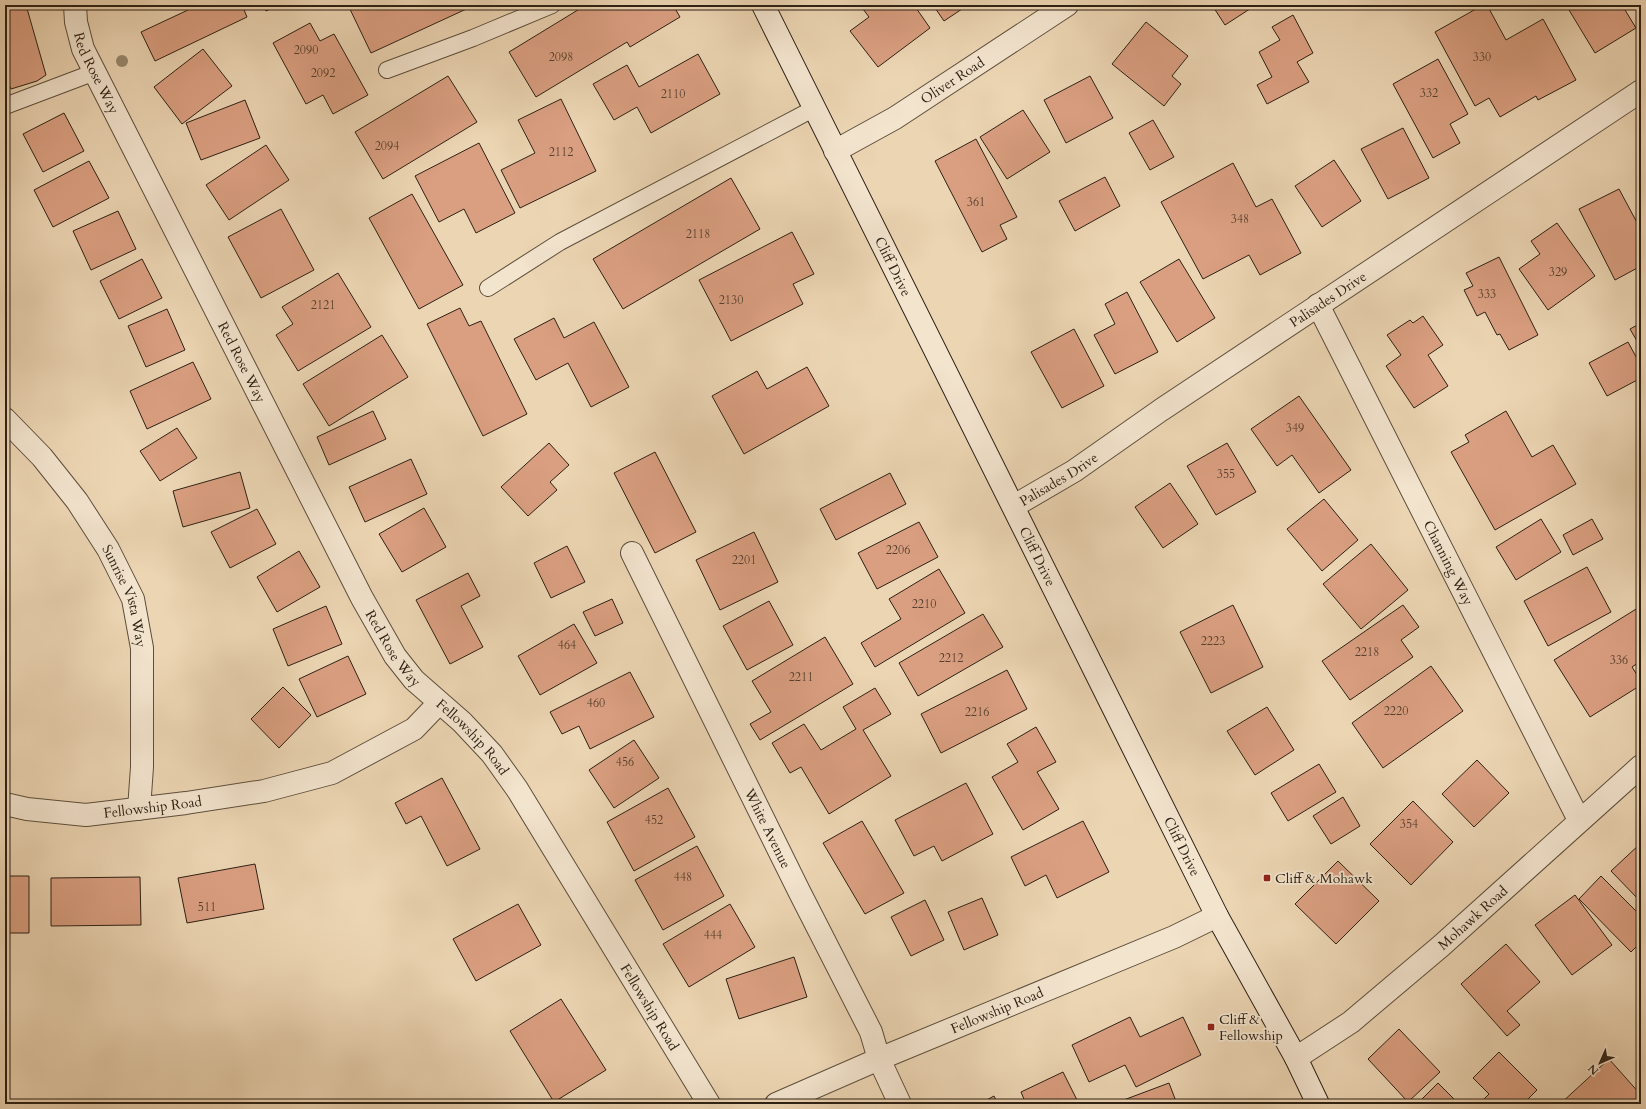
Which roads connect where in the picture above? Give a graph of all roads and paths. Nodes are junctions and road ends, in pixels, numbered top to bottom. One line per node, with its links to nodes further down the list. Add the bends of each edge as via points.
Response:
1 (75, 5): 6 (street, Red Rose Way, via 76,22 83,49)
2 (552, 5): 5 (lane)
3 (764, 5): 9 (street, Cliff Drive)
4 (1067, 5): 10 (street, Oliver Road, via 895,118)
5 (387, 70)
6 (95, 72): 8 (lane); 16 (street, Red Rose Way, via 362,598 395,656 414,680)
7 (1641, 92): 12 (street, Palisades Drive)
8 (5, 106)
9 (815, 108): 10 (street, Cliff Drive); 11 (lane, via 560,242)
10 (835, 151): 14 (street, Cliff Drive)
11 (488, 288)
12 (1318, 305): 14 (street, Palisades Drive, via 1074,471); 20 (street, Channing Way)
13 (5, 420): 19 (street, Sunrise Vista Way, via 42,457 77,501 108,549 133,599 142,648 142,767)
14 (1014, 506): 21 (street, Cliff Drive)
15 (632, 553): 23 (street, White Avenue, via 871,1032)
16 (439, 703): 19 (street, Fellowship Road, via 414,729 332,773 264,791); 24 (street, Fellowship Road, via 462,722 492,754 517,789)
17 (1641, 766): 20 (street, Mohawk Road)
18 (5, 804): 19 (street, Fellowship Road, via 86,815)
19 (139, 809)
20 (1579, 820): 22 (street, Mohawk Road, via 1441,946 1351,1022)
21 (1217, 916): 22 (street, Cliff Drive); 23 (street, Fellowship Road, via 1094,971)
22 (1296, 1058): 27 (street, Cliff Drive)
23 (879, 1059): 25 (street, Fellowship Road); 26 (street, White Avenue)
24 (708, 1104)
25 (776, 1104)
26 (900, 1104)
27 (1318, 1104)

